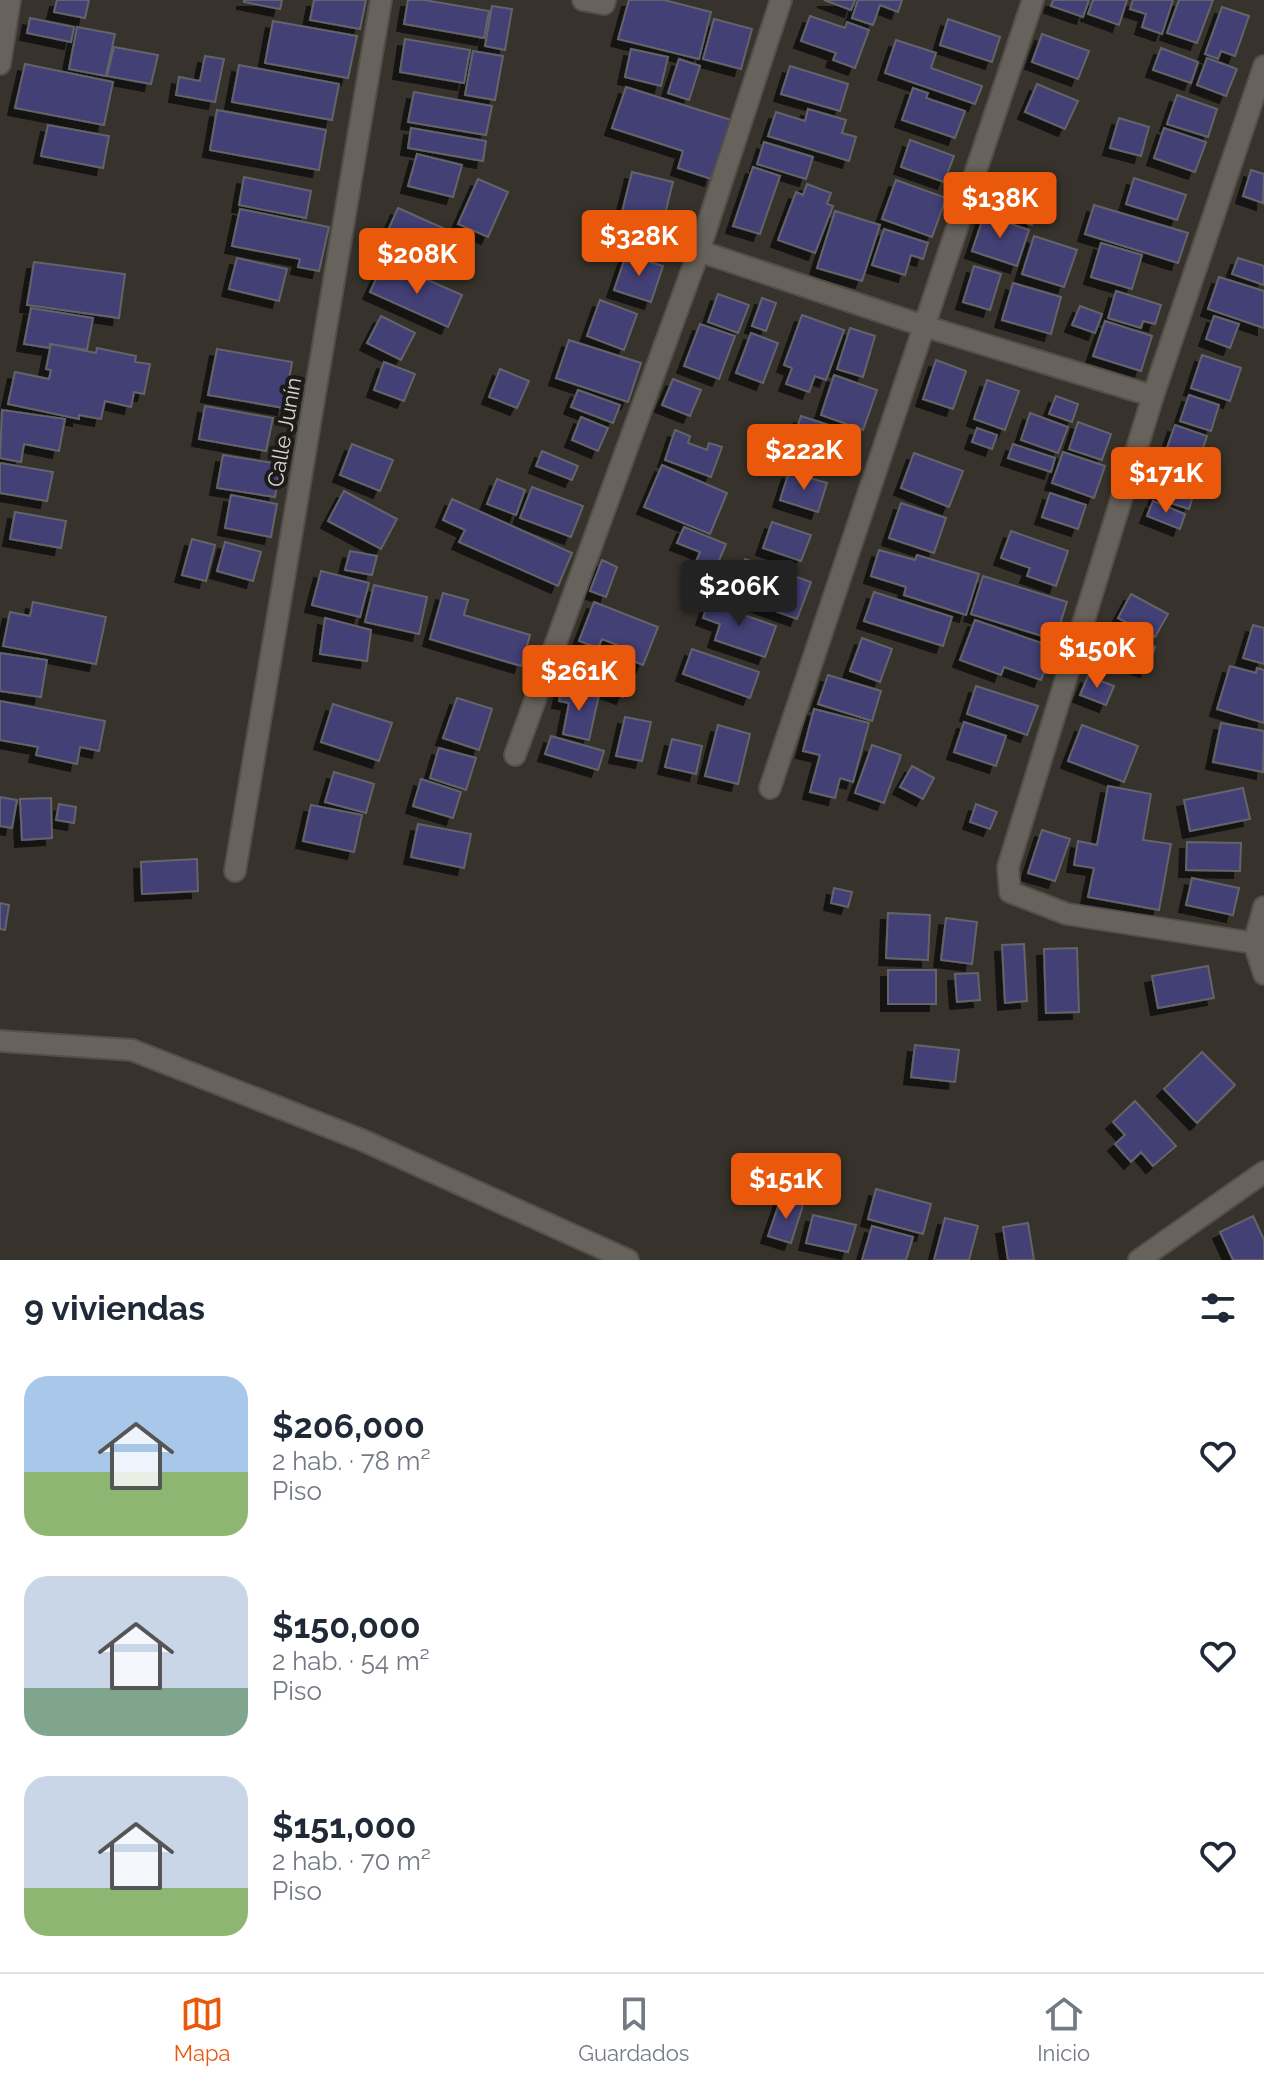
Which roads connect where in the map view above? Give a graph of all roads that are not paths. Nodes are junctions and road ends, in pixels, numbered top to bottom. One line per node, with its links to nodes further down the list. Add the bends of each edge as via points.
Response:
1 (10, 0): 7 (street)
2 (381, 0): 14 (street, Calle Junín)
3 (583, 0): 6 (street)
4 (781, 0): 9 (street)
5 (1033, 0): 10 (street)
6 (605, 2)
7 (0, 64)
8 (1264, 66): 11 (street)
9 (699, 251): 10 (street); 12 (street)
10 (924, 326): 11 (street); 13 (street)
11 (1153, 396): 16 (street, via 1008,867 1010,892 1067,914)
12 (515, 755)
13 (770, 788)
14 (235, 871)
15 (1264, 907): 16 (street)
16 (1254, 943): 17 (street)
17 (1264, 974)
18 (0, 1041): 20 (street, via 132,1050 362,1140)
19 (1264, 1172): 21 (street)
20 (628, 1260)
21 (1139, 1260)

